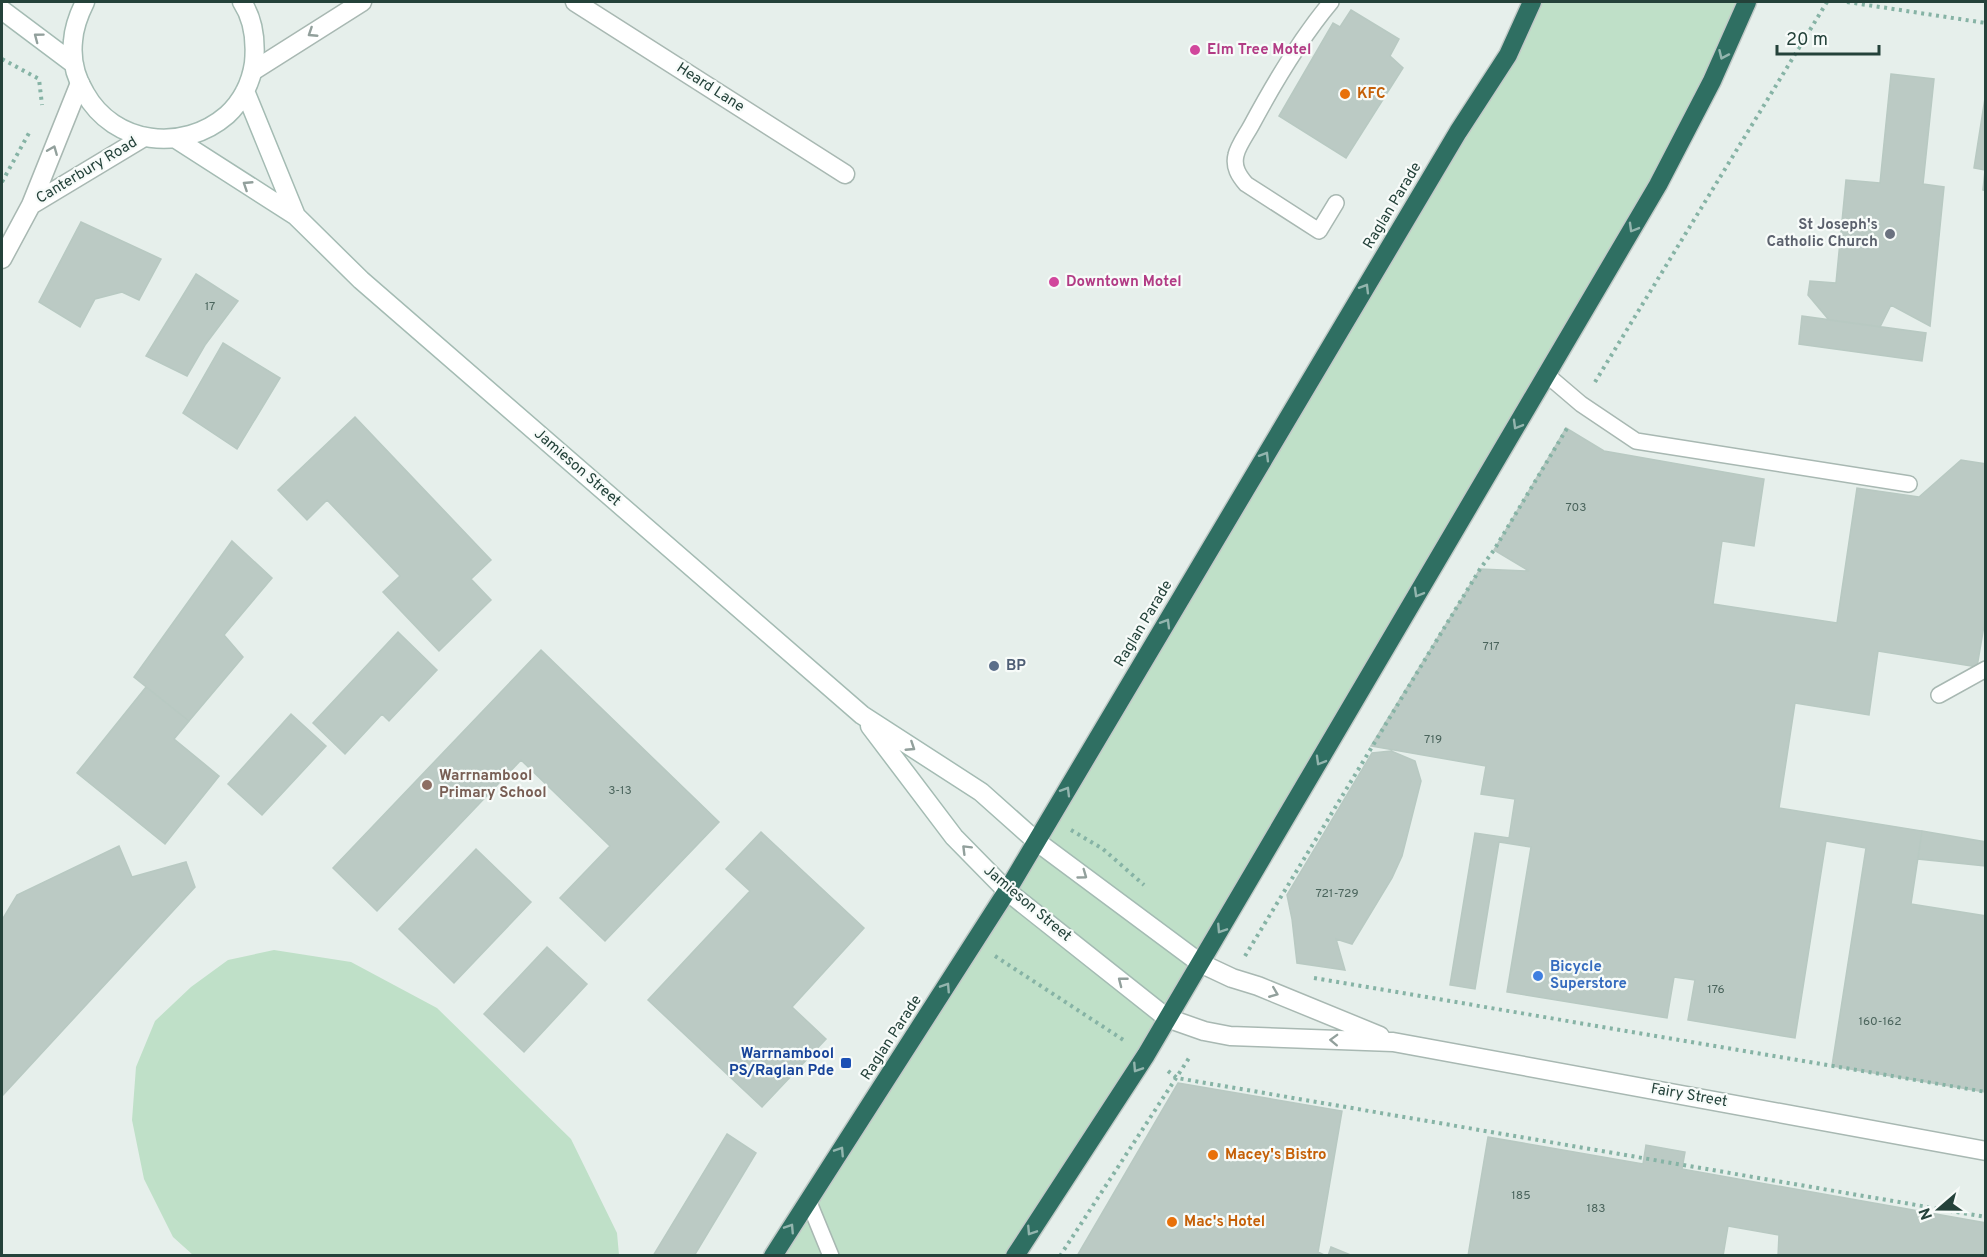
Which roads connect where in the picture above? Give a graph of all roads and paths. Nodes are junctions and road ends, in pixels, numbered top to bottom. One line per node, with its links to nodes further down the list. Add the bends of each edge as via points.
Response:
1 (85, 2): 13 (street, via 72,42)
2 (242, 2): 14 (street, via 253,27)
3 (362, 2): 14 (street, one-way to 14)
4 (575, 2): 21 (street, Heard Lane)
5 (1331, 2): 23 (lane, via 1265,100 1236,154 1235,167 1246,184 1319,231)
6 (1533, 2): 33 (highway, Raglan Parade, one-way to 6, via 1452,142 1508,55)
7 (1747, 2): 27 (highway, one-way to 27, via 1712,81 1658,184)
8 (1827, 2): 28 (path)
9 (1847, 2): 11 (path)
10 (2, 10): 13 (street, one-way to 10)
11 (1986, 23)
12 (2, 59): 17 (path, via 39,79 42,108)
13 (74, 64): 15 (street)
14 (253, 71): 16 (street)
15 (80, 83): 17 (street, Canterbury Road); 19 (street, via 105,118)
16 (245, 91): 20 (street, via 217,123); 25 (street, Jamieson Street)
17 (63, 126): 24 (street, Canterbury Road, one-way to 17)
18 (32, 127): 22 (path)
19 (144, 137): 20 (street); 24 (street, Canterbury Road)
20 (176, 139): 25 (street, Jamieson Street, one-way to 20)
21 (846, 174)
22 (2, 182)
23 (1336, 203)
24 (31, 205): 26 (street, Canterbury Road)
25 (296, 216): 32 (street, Jamieson Street, via 361,280)
26 (2, 259)
27 (1547, 375): 28 (lane); 36 (highway, one-way to 36)
28 (1581, 404): 29 (lane, via 1636,441); 36 (path, via 1242,963)
29 (1909, 484)
30 (1986, 669): 31 (lane)
31 (1939, 695)
32 (862, 715): 33 (street, Jamieson Street, one-way to 33, via 981,792); 34 (street, Jamieson Street, one-way to 32, via 954,837)
33 (1036, 841): 34 (highway, Raglan Parade); 37 (street, Jamieson Street, one-way to 37)
34 (1007, 891): 35 (highway, Raglan Parade); 39 (street, Jamieson Street, one-way to 34)
35 (975, 943): 41 (path); 45 (highway, Raglan Parade, one-way to 35)
36 (1211, 944): 37 (highway)
37 (1200, 963): 39 (highway); 40 (street, Fairy Street, one-way to 40)
38 (1303, 976): 43 (path)
39 (1167, 1018): 40 (street, Fairy Street, one-way to 39, via 1230,1036); 41 (highway)
40 (1393, 1042): 44 (street, Fairy Street)
41 (1146, 1055): 42 (path); 49 (highway, one-way to 49)
42 (1177, 1078): 46 (path); 50 (path)
43 (1986, 1092)
44 (1986, 1151)
45 (808, 1200): 47 (highway, Raglan Parade, one-way to 45); 48 (lane)
46 (1986, 1217)
47 (773, 1256)
48 (831, 1256)
49 (1015, 1256)
50 (1060, 1256)

